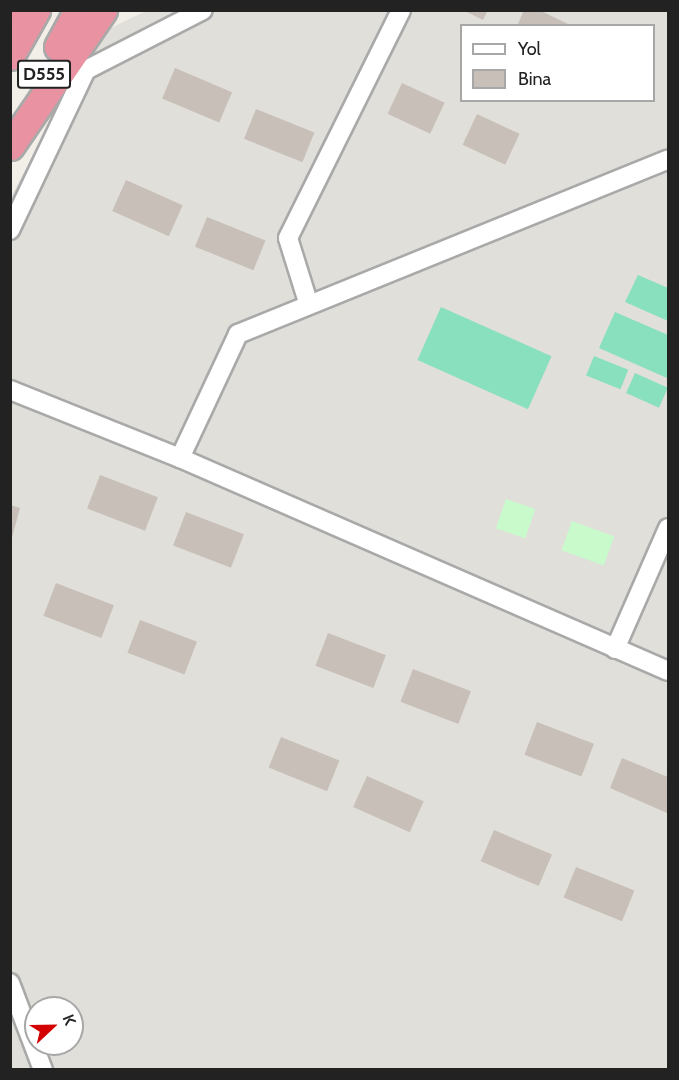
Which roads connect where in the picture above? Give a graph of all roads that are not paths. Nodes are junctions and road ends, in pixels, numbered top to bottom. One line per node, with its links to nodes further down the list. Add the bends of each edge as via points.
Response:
1 (13, 10): 7 (highway)
2 (36, 10): 8 (highway, D555)
3 (78, 10): 9 (highway, D555)
4 (103, 10): 10 (highway)
5 (203, 10): 12 (street, via 86,70)
6 (401, 10): 13 (street, via 288,238)
7 (10, 17)
8 (10, 56)
9 (10, 138)
10 (10, 146)
11 (669, 159): 13 (street)
12 (10, 230)
13 (308, 302): 15 (street, via 238,334)
14 (10, 390): 15 (street)
15 (180, 458): 17 (street)
16 (669, 528): 17 (street)
17 (615, 649): 18 (street)
18 (669, 671)
19 (10, 983): 20 (street)
20 (43, 1070)

